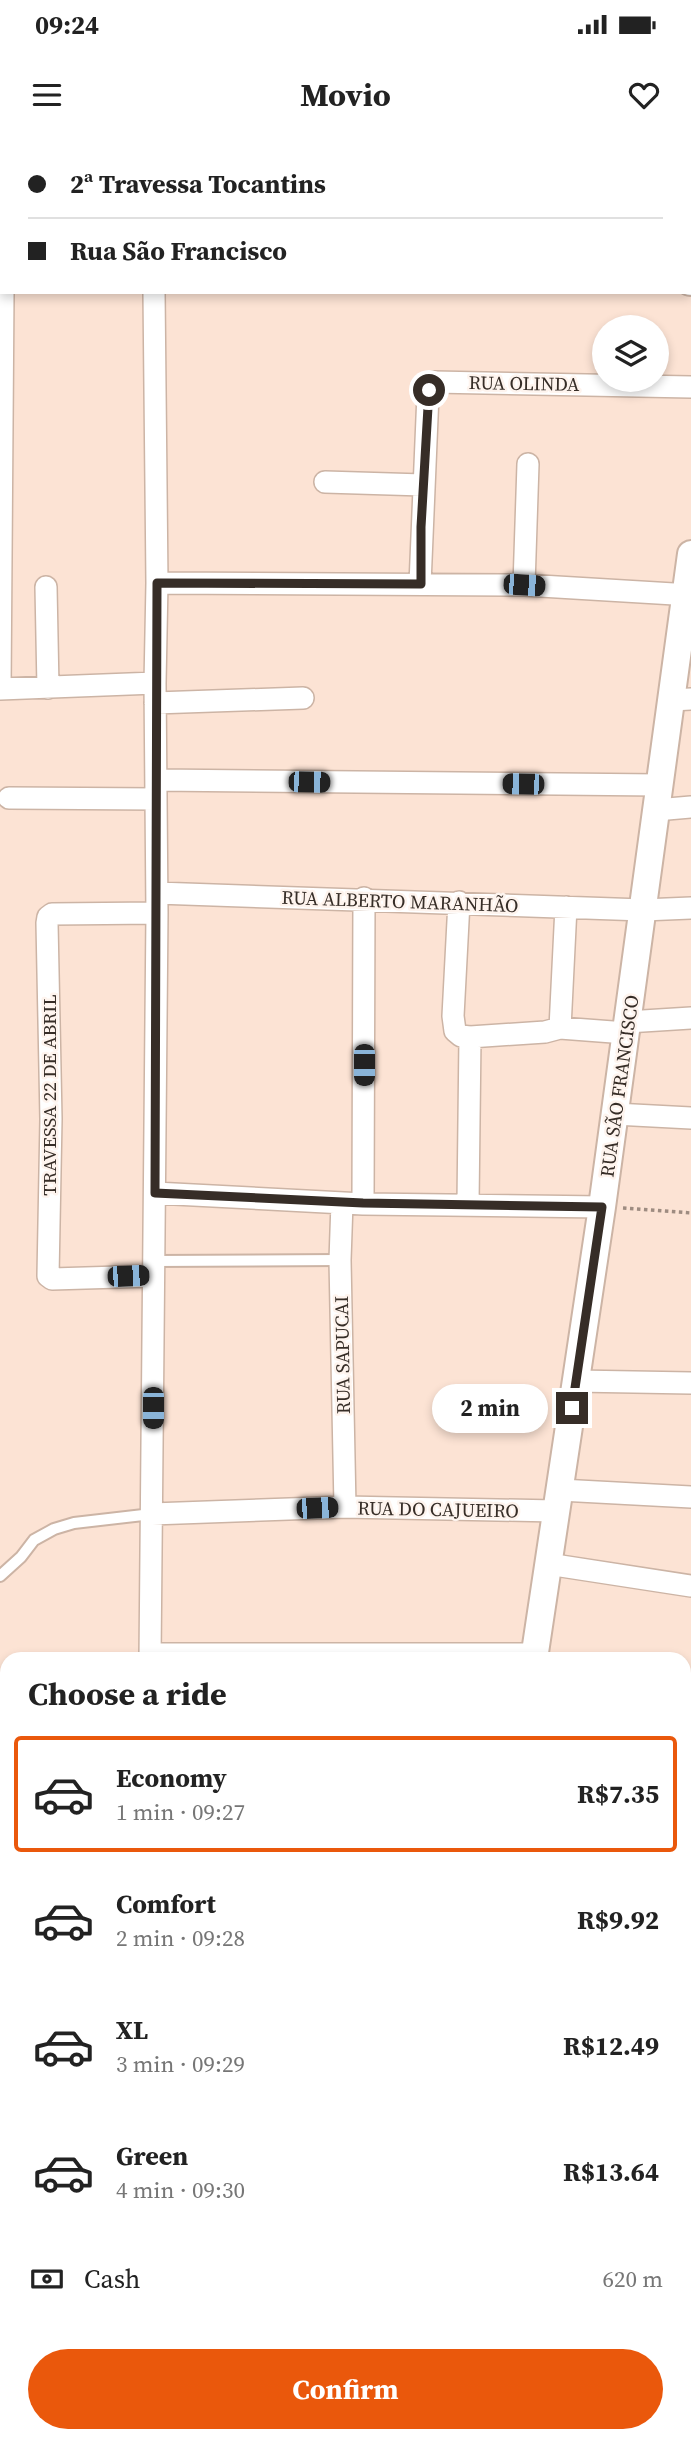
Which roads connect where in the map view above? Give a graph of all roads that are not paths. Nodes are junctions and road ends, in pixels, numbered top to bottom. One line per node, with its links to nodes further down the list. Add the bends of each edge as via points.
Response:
1 (3, 294): 14 (street)
2 (154, 294): 8 (street)
3 (691, 387): 6 (street, RUA OLINDA, via 440,381 431,385 428,394)
4 (528, 464): 10 (street)
5 (325, 482): 6 (street)
6 (424, 485): 9 (street)
7 (691, 554): 12 (street, RUA SÃO FRANCISCO)
8 (157, 583): 9 (street); 15 (street)
9 (421, 584): 10 (street)
10 (524, 585): 12 (street)
11 (46, 587): 13 (street)
12 (689, 595): 17 (street, RUA SÃO FRANCISCO)
13 (48, 688): 14 (street); 15 (street)
14 (0, 690)
15 (155, 693): 16 (street); 18 (street)
16 (303, 698)
17 (681, 699): 20 (street, RUA SÃO FRANCISCO)
18 (156, 789): 19 (street); 20 (street); 24 (street)
19 (9, 798)
20 (657, 798): 21 (street); 27 (street, RUA SÃO FRANCISCO)
21 (691, 807)
22 (364, 898): 23 (street, RUA ALBERTO MARANHÃO); 24 (street, RUA ALBERTO MARANHÃO); 36 (street)
23 (459, 902): 25 (street, RUA ALBERTO MARANHÃO); 31 (street, via 453,1016 455,1031)
24 (157, 903): 34 (street); 40 (street, TRAVESSA 22 DE ABRIL, via 52,914 47,923 48,1276)
25 (566, 907): 27 (street, RUA ALBERTO MARANHÃO); 30 (street)
26 (691, 908): 27 (street, RUA ALBERTO MARANHÃO)
27 (643, 910): 29 (street, RUA SÃO FRANCISCO)
28 (691, 1018): 29 (street)
29 (626, 1027): 30 (street); 32 (street, RUA SÃO FRANCISCO)
30 (560, 1028): 31 (street)
31 (470, 1037): 37 (street)
32 (615, 1114): 33 (street); 38 (street, RUA SÃO FRANCISCO)
33 (691, 1118)
34 (155, 1193): 35 (street); 40 (street)
35 (342, 1203): 36 (street); 39 (street, RUA SAPUCAI)
36 (363, 1203): 37 (street)
37 (468, 1203): 38 (street)
38 (602, 1207): 41 (street, RUA SÃO FRANCISCO)
39 (340, 1260): 40 (lane); 45 (street, RUA SAPUCAI)
40 (154, 1268): 46 (street)
41 (576, 1381): 42 (street); 44 (street, RUA SÃO FRANCISCO)
42 (691, 1383)
43 (691, 1497): 44 (street, RUA DO CAJUEIRO)
44 (558, 1501): 45 (street, RUA DO CAJUEIRO); 47 (street, RUA SÃO FRANCISCO)
45 (345, 1507): 46 (street, RUA DO CAJUEIRO)
46 (152, 1514): 48 (lane, via 54,1529 34,1540); 50 (street)
47 (548, 1564): 49 (street); 51 (street, RUA SÃO FRANCISCO)
48 (0, 1576)
49 (691, 1586)
50 (150, 1652)
51 (535, 1652)

